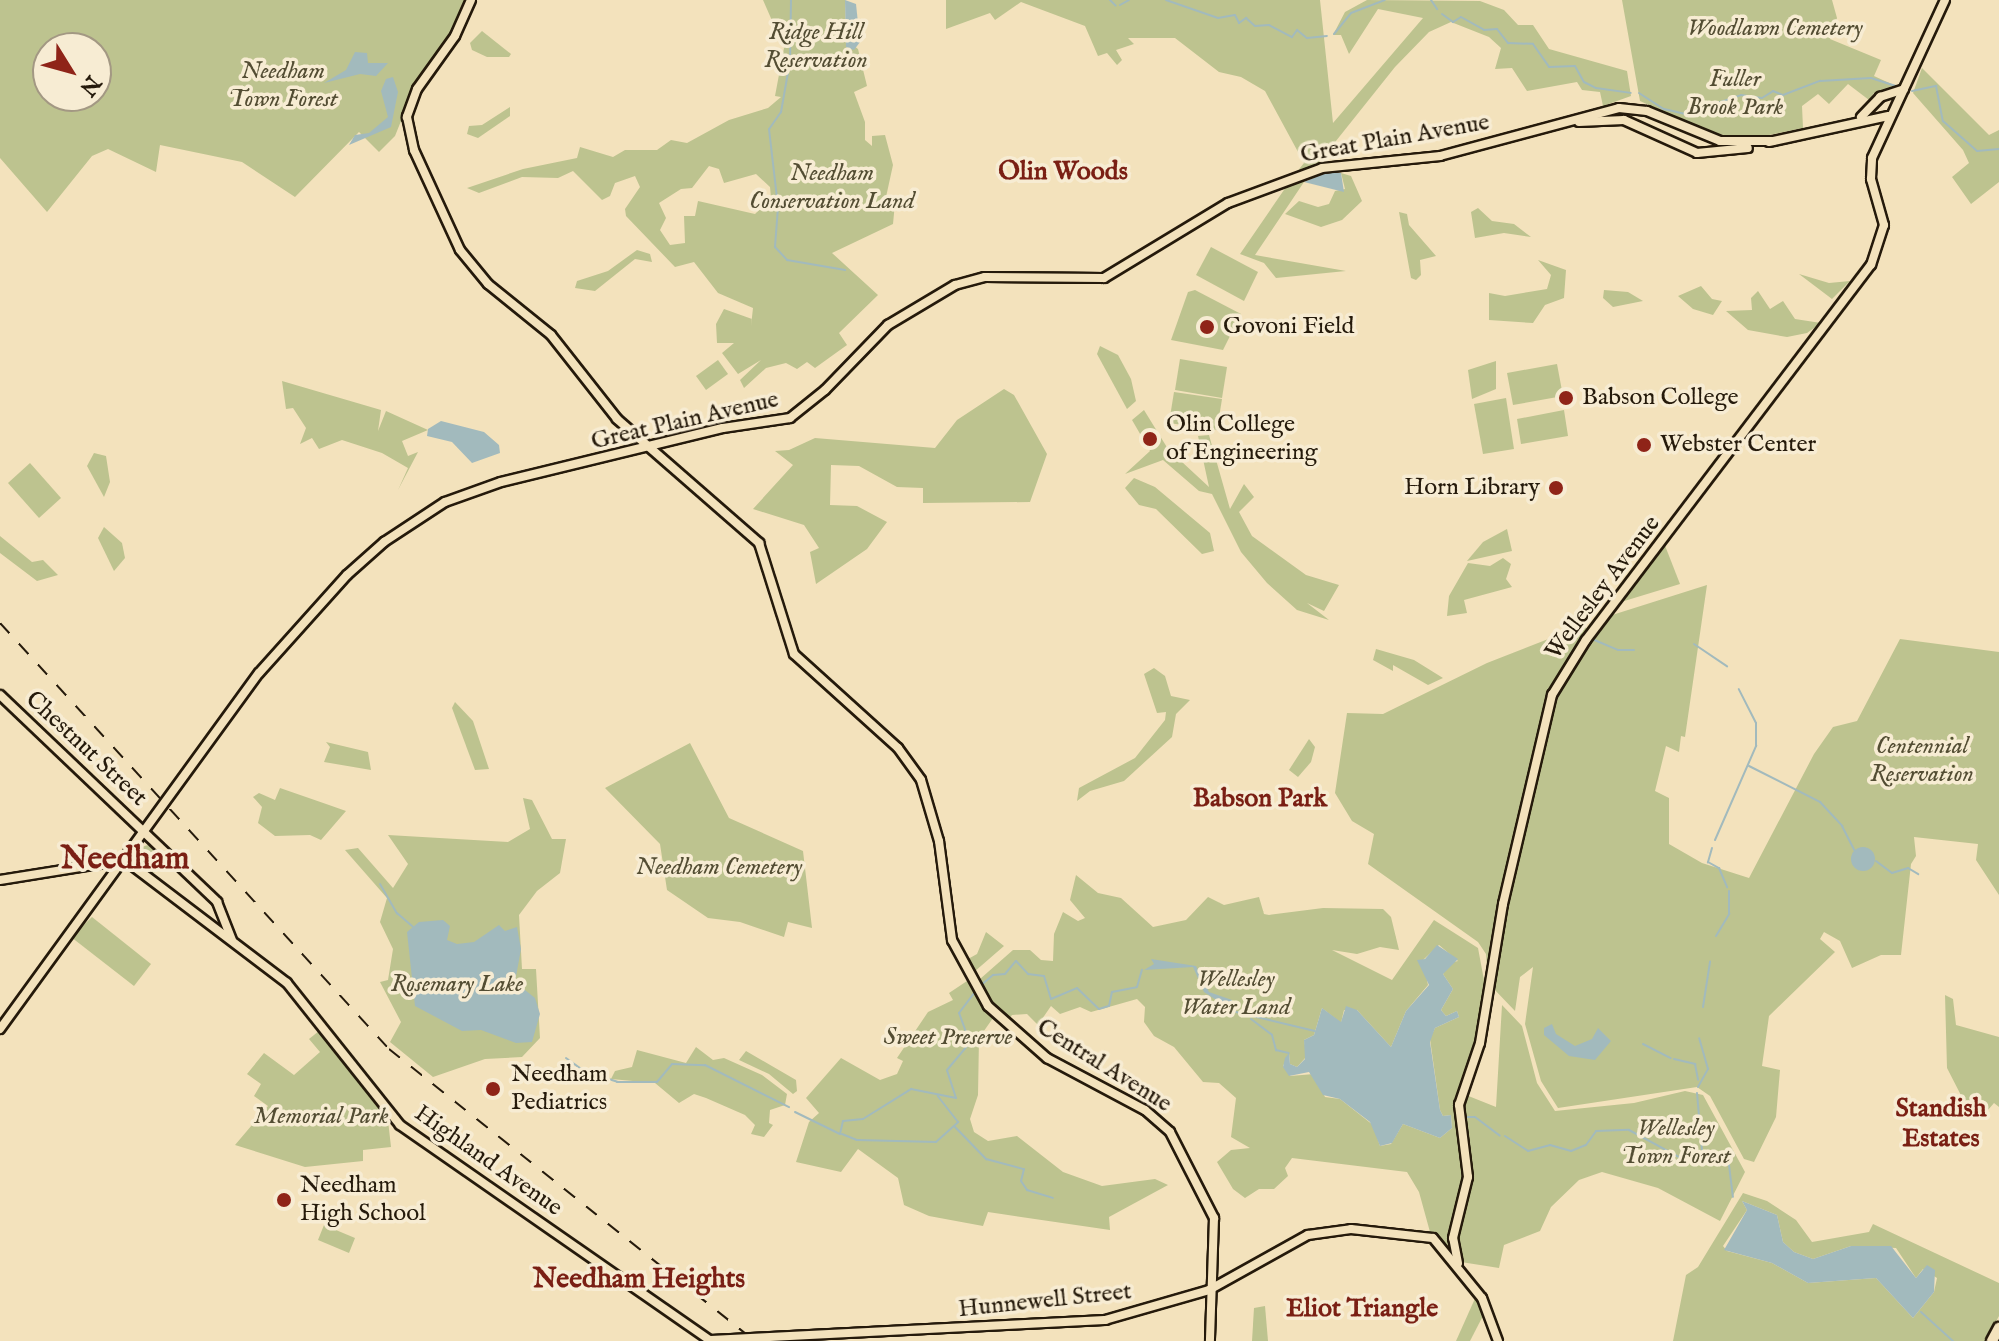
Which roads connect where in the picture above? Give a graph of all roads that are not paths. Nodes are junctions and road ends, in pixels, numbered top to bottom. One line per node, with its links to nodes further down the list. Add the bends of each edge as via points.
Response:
1 (471, 0): 16 (main road, Central Avenue, via 455,36 413,97 407,122 414,150 465,257 488,284 548,332 605,407)
2 (1945, 0): 3 (main road, via 1907,87)
3 (1895, 100): 4 (main road, Great Plain Avenue); 8 (main road, Wellesley Avenue)
4 (1875, 103): 7 (main road, Wellesley Avenue); 10 (main road, Great Plain Avenue)
5 (1621, 108): 6 (main road, Great Plain Avenue); 9 (main road); 11 (main road, Great Plain Avenue)
6 (1654, 114): 12 (main road, via 1656,124); 14 (main road, Great Plain Avenue, via 1717,140)
7 (1878, 116): 8 (main road, Great Plain Avenue); 10 (main road, Great Plain Avenue); 13 (main road, Wellesley Avenue)
8 (1888, 116): 13 (main road, Wellesley Avenue)
9 (1620, 119): 11 (main road, Great Plain Avenue); 12 (main road, Great Plain Avenue)
10 (1854, 122): 14 (main road, Great Plain Avenue)
11 (1550, 126): 15 (main road, Great Plain Avenue, via 1440,156 1318,169 1223,205 1104,278 964,280 888,325 796,416)
12 (1647, 130): 14 (main road, Great Plain Avenue, via 1676,147 1703,154)
13 (1882, 135): 28 (main road, Wellesley Avenue, via 1870,169 1884,221 1871,265 1586,640 1552,695 1503,904 1480,1043 1459,1105 1468,1177 1453,1238)
14 (1773, 141)
15 (669, 444): 16 (main road, Great Plain Avenue); 17 (main road, via 662,453)
16 (651, 449): 17 (main road, Central Avenue); 19 (main road, Great Plain Avenue, via 481,487 445,502 384,542 320,603 259,673)
17 (665, 462): 29 (main road, Central Avenue, via 750,532 766,558 793,652 889,740 917,773 939,841 952,940 988,1006 1051,1060 1147,1110 1172,1135 1213,1215)
18 (0, 695): 19 (main road, Chestnut Street)
19 (145, 833): 20 (main road, Great Plain Avenue); 24 (main road, Chestnut Street, via 217,902)
20 (125, 860): 21 (main road); 22 (main road, Great Plain Avenue); 25 (main road, Highland Avenue)
21 (104, 864): 22 (main road); 23 (main road)
22 (112, 877): 27 (main road, Great Plain Avenue)
23 (0, 880)
24 (229, 923): 25 (main road); 26 (main road)
25 (219, 930): 26 (main road, Highland Avenue)
26 (232, 940): 31 (main road, Highland Avenue, via 287,983 398,1123)
27 (0, 1029)
28 (1458, 1263): 29 (main road, Hunnewell Street, via 1426,1234 1335,1230 1301,1238); 34 (main road, Hunnewell Street, via 1485,1303)
29 (1213, 1288): 31 (main road, Hunnewell Street, via 1161,1307 1096,1321); 33 (main road, Central Avenue)
30 (1999, 1328): 32 (highway)
31 (710, 1340)
32 (1996, 1340)
33 (1210, 1341)
34 (1498, 1341)

